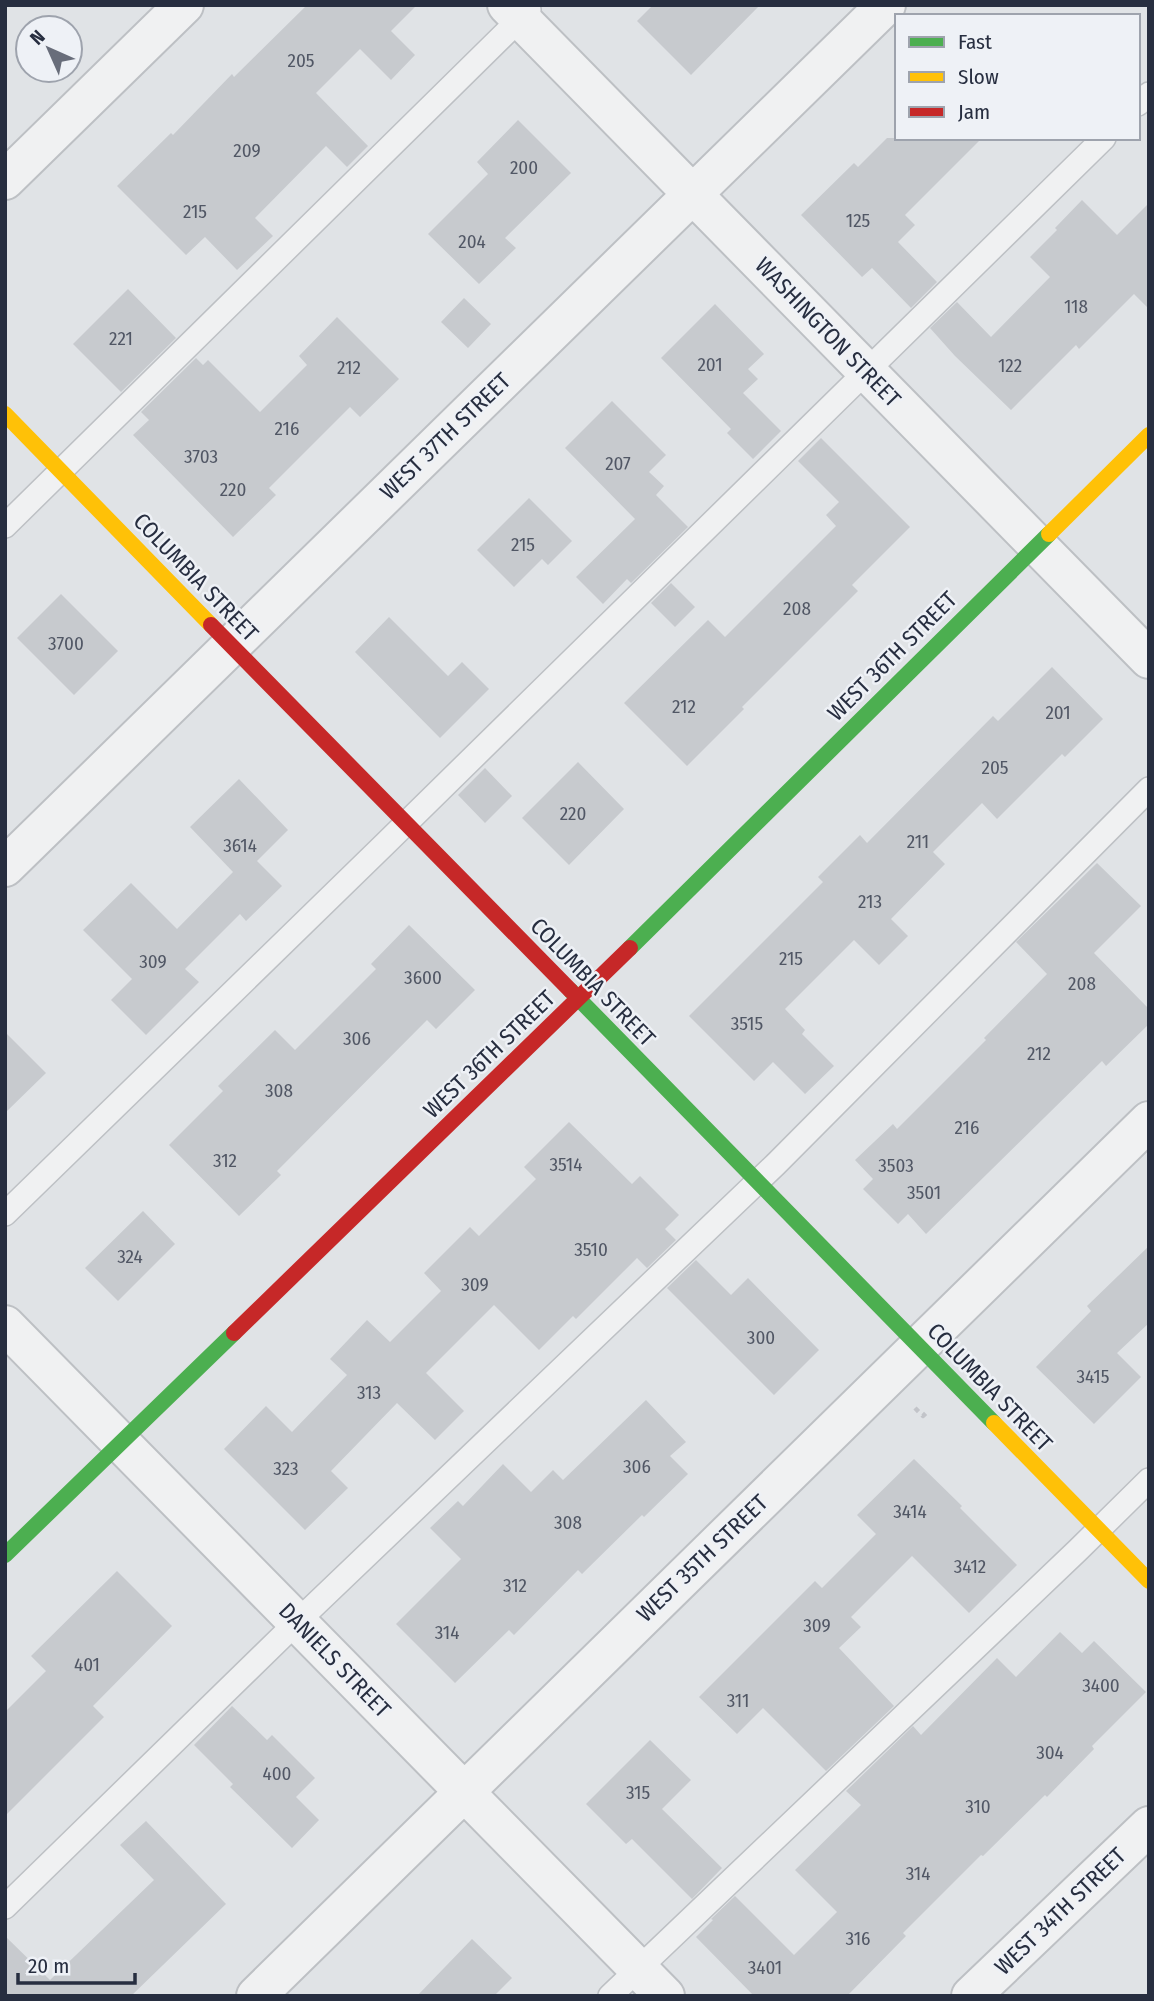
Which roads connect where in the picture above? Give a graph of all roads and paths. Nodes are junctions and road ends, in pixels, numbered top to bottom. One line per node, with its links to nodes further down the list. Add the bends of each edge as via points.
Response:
1 (184, 5): 5 (street)
2 (886, 5): 6 (street, WEST 37TH STREET)
3 (520, 10): 6 (street, WASHINGTON STREET); 10 (lane)
4 (1102, 140): 7 (lane)
5 (5, 180)
6 (692, 194): 7 (street, WASHINGTON STREET); 13 (street, WEST 37TH STREET)
7 (866, 371): 12 (street, WASHINGTON STREET); 16 (lane)
8 (5, 414): 10 (street, COLUMBIA STREET)
9 (1149, 435): 12 (street, WEST 36TH STREET)
10 (61, 471): 11 (lane); 13 (street, COLUMBIA STREET)
11 (5, 526)
12 (1037, 545): 14 (street, WASHINGTON STREET); 18 (street, WEST 36TH STREET)
13 (231, 646): 16 (street, COLUMBIA STREET); 17 (street, WEST 37TH STREET)
14 (1149, 659)
15 (1149, 789): 20 (lane)
16 (406, 824): 18 (street, COLUMBIA STREET); 21 (lane)
17 (5, 867)
18 (578, 999): 20 (street, COLUMBIA STREET); 26 (street, WEST 36TH STREET)
19 (1149, 1121): 23 (street, WEST 35TH STREET)
20 (757, 1182): 23 (street, COLUMBIA STREET); 31 (lane)
21 (5, 1214)
22 (5, 1325): 26 (street, DANIELS STREET)
23 (919, 1347): 28 (street, COLUMBIA STREET); 32 (street, WEST 35TH STREET)
24 (915, 1408): 25 (path, via 923,1416)
25 (930, 1408)
26 (121, 1442): 29 (street, WEST 36TH STREET); 31 (street, DANIELS STREET)
27 (1149, 1480): 28 (lane)
28 (1098, 1530): 30 (street, COLUMBIA STREET); 35 (lane)
29 (5, 1555)
30 (1149, 1581)
31 (297, 1622): 32 (street, DANIELS STREET); 34 (lane)
32 (464, 1791): 35 (street, DANIELS STREET); 36 (street, WEST 35TH STREET)
33 (1149, 1826): 39 (street, WEST 34TH STREET)
34 (5, 1907)
35 (638, 1969): 37 (lane); 38 (street, DANIELS STREET)
36 (256, 1996)
37 (610, 1996)
38 (665, 1996)
39 (971, 1996)

